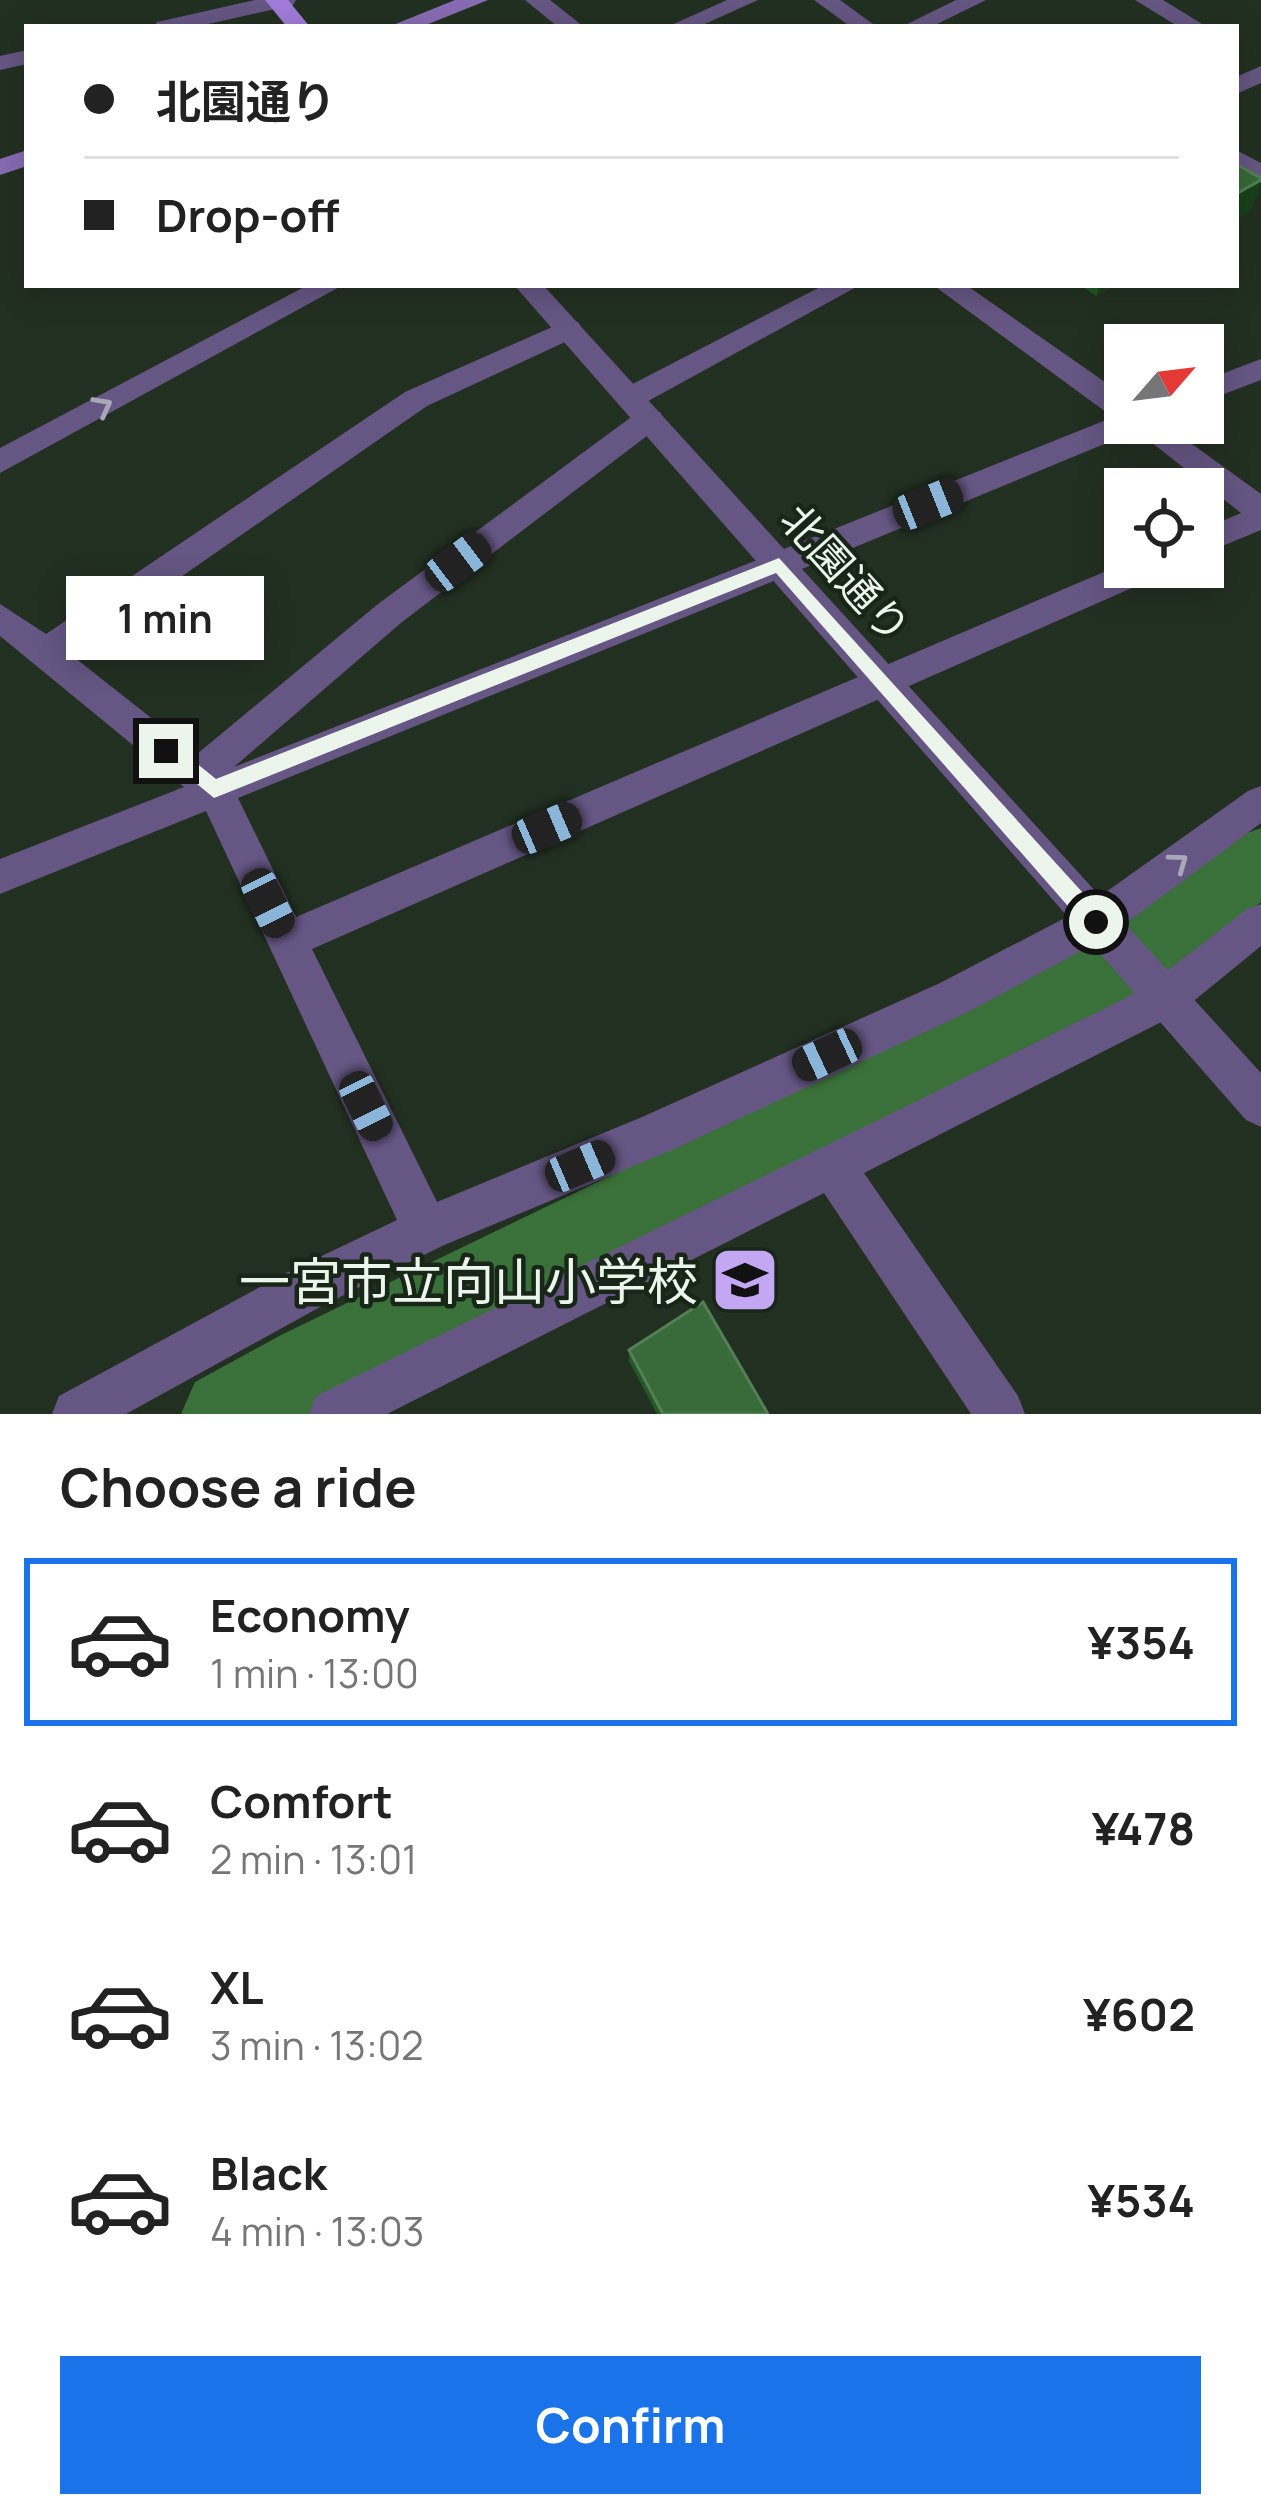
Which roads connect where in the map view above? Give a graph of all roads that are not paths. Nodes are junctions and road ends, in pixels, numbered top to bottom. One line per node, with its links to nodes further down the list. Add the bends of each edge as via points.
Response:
1 (477, 0): 9 (main road)
2 (536, 0): 10 (street)
3 (826, 0): 13 (street)
4 (975, 0): 14 (street)
5 (1146, 0): 15 (street)
6 (280, 1): 8 (street)
7 (735, 2): 11 (street); 12 (street)
8 (178, 24)
9 (408, 24)
10 (569, 24)
11 (685, 24)
12 (756, 24)
13 (862, 24)
14 (923, 24)
15 (1190, 24)
16 (323, 288): 27 (street, one-way to 16)
17 (531, 288): 20 (street, 北園通り)
18 (841, 288): 24 (street)
19 (951, 288): 23 (street)
20 (568, 328): 24 (street, 北園通り); 33 (street, via 416,399)
21 (1261, 369): 22 (street)
22 (1224, 384)
23 (1104, 395)
24 (639, 408): 30 (street, 北園通り); 35 (street, via 390,613)
25 (1104, 432): 30 (street)
26 (1169, 444): 28 (street)
27 (0, 462)
28 (1261, 514): 29 (street)
29 (1224, 532)
30 (779, 565): 34 (street, 北園通り); 35 (street)
31 (1104, 586): 34 (street)
32 (0, 617): 33 (street)
33 (46, 652): 35 (street)
34 (884, 683): 38 (street, 北園通り); 40 (street)
35 (205, 783): 37 (street); 40 (street)
36 (1261, 802): 38 (street, one-way to 36)
37 (0, 877)
38 (1096, 922): 41 (street, 北園通り); 44 (street, via 955,997)
39 (1261, 922): 41 (street)
40 (286, 941): 44 (street)
41 (1164, 999): 42 (street, 北園通り); 43 (street)
42 (1261, 1105)
43 (834, 1168): 46 (street); 47 (street)
44 (426, 1230): 45 (street)
45 (77, 1414)
46 (334, 1414)
47 (1000, 1414)

